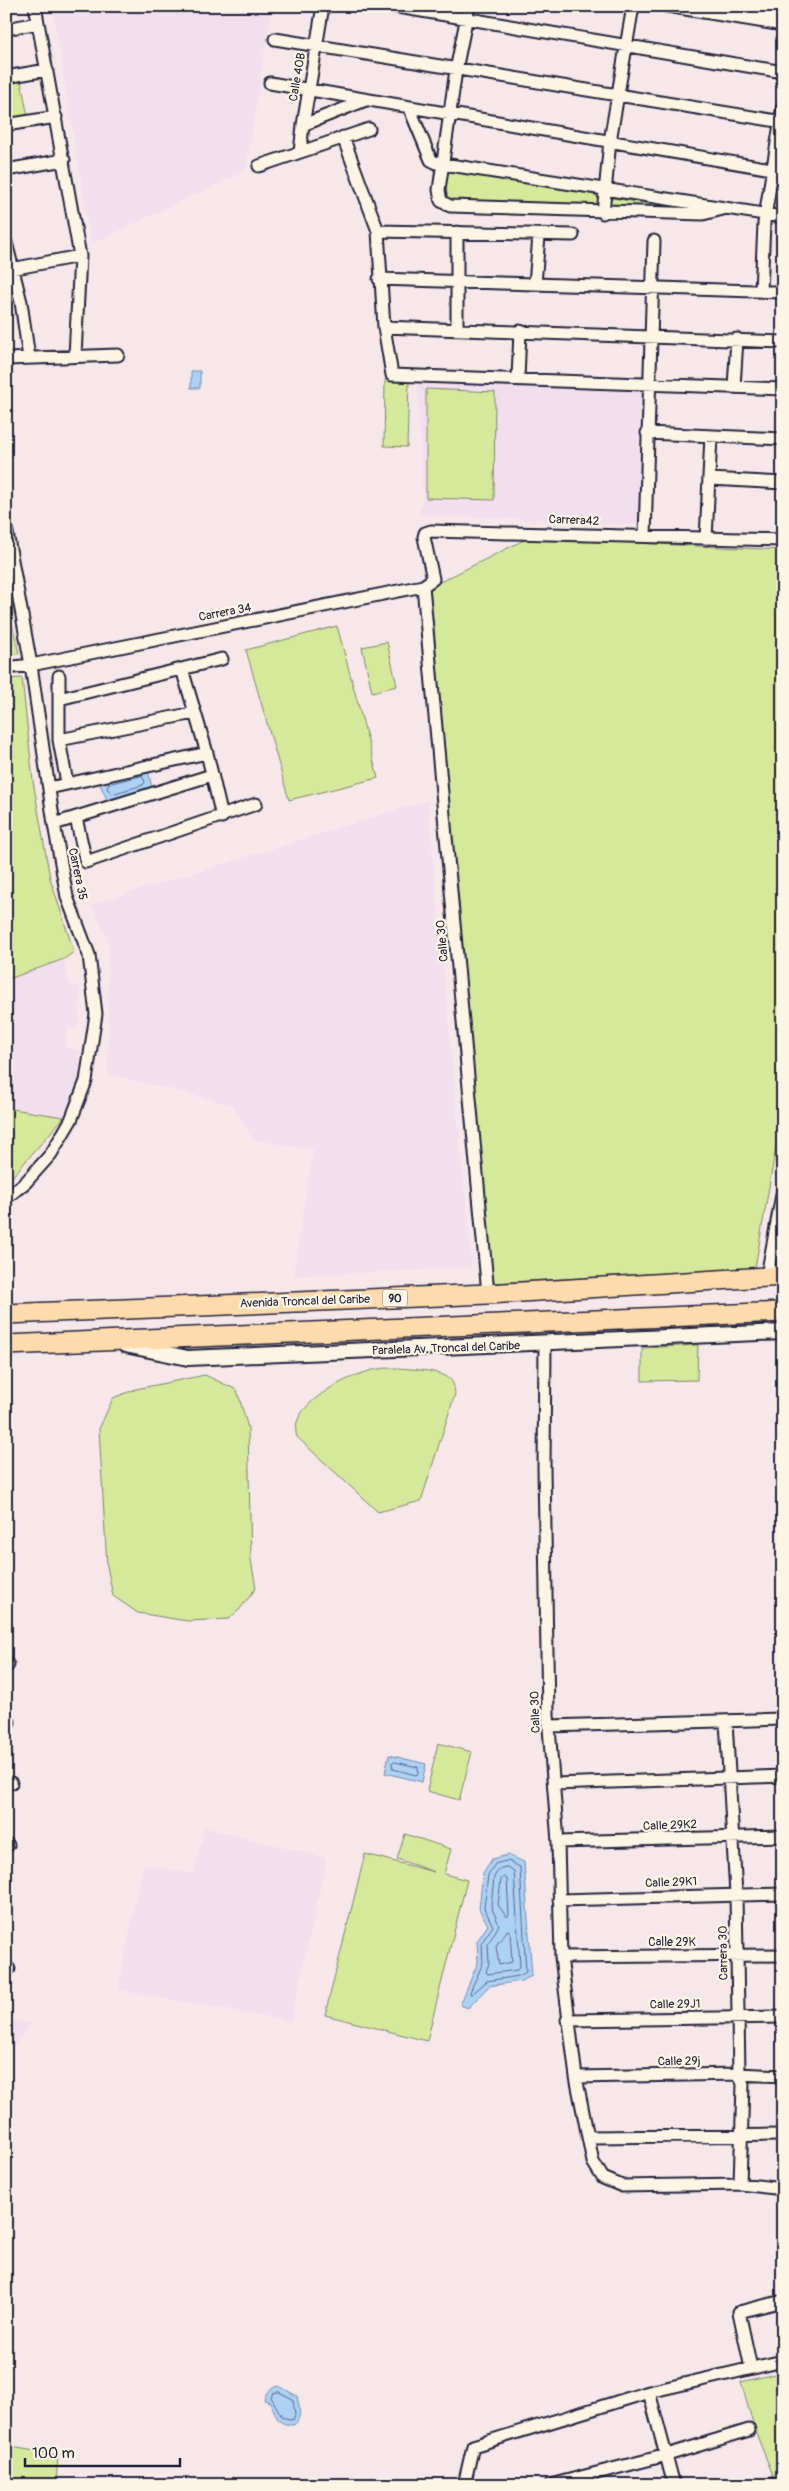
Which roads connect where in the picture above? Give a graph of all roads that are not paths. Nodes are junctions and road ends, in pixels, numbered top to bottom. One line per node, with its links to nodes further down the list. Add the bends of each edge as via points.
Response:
1 (35, 6): 10 (street)
2 (322, 6): 15 (street, Calle 40B)
3 (392, 6): 9 (street)
4 (469, 6): 9 (street)
5 (632, 6): 14 (street)
6 (668, 6): 11 (street)
7 (731, 6): 8 (street)
8 (783, 15)
9 (467, 19): 14 (street); 17 (street)
10 (38, 23): 12 (street); 16 (street)
11 (783, 25)
12 (6, 29)
13 (275, 39): 15 (street)
14 (627, 46): 18 (street); 22 (street)
15 (316, 47): 17 (street); 21 (street, Calle 40B)
16 (47, 70): 19 (street); 27 (street)
17 (456, 70): 22 (street); 26 (street)
18 (783, 72)
19 (6, 77)
20 (270, 83): 21 (street)
21 (308, 89): 23 (street); 30 (street, Calle 40B)
22 (618, 96): 28 (street); 33 (street)
23 (367, 100): 25 (street); 30 (street)
24 (783, 106): 28 (street)
25 (409, 107): 26 (street); 36 (street, via 431,160)
26 (450, 115): 33 (street); 36 (street)
27 (56, 117): 29 (street); 35 (street)
28 (781, 122): 39 (street)
29 (6, 125)
30 (302, 125): 34 (street, Calle 40B)
31 (369, 129): 32 (street)
32 (343, 137): 34 (street); 45 (street)
33 (610, 141): 39 (street); 40 (street)
34 (300, 152): 37 (street)
35 (64, 160): 38 (street); 51 (street)
36 (443, 164): 40 (street); 42 (street, via 438,190 441,200 450,206)
37 (259, 166)
38 (6, 170)
39 (777, 170): 43 (street)
40 (605, 188): 41 (street); 42 (street)
41 (723, 208): 42 (street, via 703,214); 43 (street)
42 (602, 213)
43 (765, 214): 44 (street); 57 (street)
44 (783, 217)
45 (378, 232): 46 (street); 53 (street)
46 (457, 232): 48 (street); 54 (street)
47 (573, 235): 48 (street)
48 (538, 236): 55 (street)
49 (654, 241): 56 (street)
50 (6, 242): 52 (street)
51 (80, 256): 52 (street); 66 (street)
52 (9, 270): 67 (street, via 21,302)
53 (379, 279): 54 (street); 59 (street)
54 (457, 281): 55 (street); 60 (street)
55 (535, 284): 56 (street)
56 (653, 288): 57 (street); 62 (street)
57 (761, 291): 58 (street)
58 (783, 292)
59 (384, 327): 60 (street); 69 (street, via 392,375)
60 (457, 328): 61 (street)
61 (520, 331): 62 (street); 69 (street)
62 (652, 337): 63 (street); 70 (street)
63 (737, 339): 64 (street); 71 (street)
64 (783, 342)
65 (118, 354): 66 (street)
66 (75, 356): 67 (street)
67 (29, 358): 68 (street)
68 (6, 359)
69 (518, 379): 70 (street)
70 (650, 384): 71 (street); 73 (street)
71 (734, 387): 72 (street)
72 (783, 389)
73 (647, 433): 74 (street); 79 (street)
74 (711, 436): 75 (street); 76 (street)
75 (783, 439)
76 (710, 479): 77 (street); 80 (street)
77 (783, 483)
78 (6, 527): 84 (street, Carrera 35)
79 (645, 536): 80 (street, Carrera42); 82 (street, Carrera42, via 431,530 424,537 433,580)
80 (706, 539): 81 (street, Carrera42)
81 (783, 540)
82 (423, 586): 84 (street, Carrera 34); 103 (street, Calle 30)
83 (222, 660): 86 (street)
84 (31, 665): 85 (street, Carrera 34); 94 (street, Carrera 35)
85 (6, 668)
86 (182, 669): 88 (street); 89 (street)
87 (59, 676): 88 (street)
88 (59, 699): 90 (street)
89 (194, 713): 90 (street); 91 (street)
90 (59, 740): 93 (street)
91 (207, 753): 92 (street); 93 (street)
92 (212, 775): 96 (street); 97 (street)
93 (67, 783): 94 (street)
94 (49, 788): 98 (street, Carrera 35)
95 (256, 804): 96 (street)
96 (222, 817): 97 (street, via 86,862)
97 (76, 818): 98 (street)
98 (54, 824): 100 (street, Carrera 35, via 68,897 89,955 96,1014 86,1081 71,1120 51,1154 25,1183)
99 (783, 1189): 101 (street)
100 (6, 1198)
101 (779, 1228): 102 (street)
102 (775, 1276): 103 (highway, Avenida Troncal del Caribe / 90)
103 (488, 1294): 105 (highway, Avenida Troncal del Caribe / 90)
104 (783, 1312): 107 (highway)
105 (6, 1314)
106 (783, 1332): 108 (street, Paralela Av. Troncal del Caribe)
107 (110, 1342): 108 (street, Paralela Av. Troncal del Caribe, via 188,1358); 109 (highway)
108 (545, 1344): 112 (street, Calle 30)
109 (6, 1346)
110 (783, 1719): 111 (street)
111 (726, 1721): 112 (street); 114 (street, Carrera 30)
112 (549, 1726): 115 (street, Calle 30)
113 (783, 1776): 114 (street)
114 (728, 1778): 115 (street); 117 (street, Carrera 30)
115 (554, 1784): 118 (street, Calle 30)
116 (783, 1836): 117 (street, Calle 29K2)
117 (732, 1837): 118 (street, Calle 29K2); 119 (street, Carrera 30)
118 (558, 1842): 121 (street, Calle 30)
119 (736, 1894): 120 (street, Calle 29K1); 121 (street, Calle 29K1); 123 (street, Carrera 30)
120 (783, 1894)
121 (559, 1900): 124 (street, Calle 30)
122 (783, 1955): 123 (street, Calle 29K)
123 (737, 1956): 124 (street, Calle 29K); 125 (street, Carrera 30)
124 (561, 1957): 127 (street, Calle 30)
125 (738, 2017): 126 (street, Calle 29J1); 127 (street, Calle 29J1); 128 (street, Carrera 30)
126 (783, 2017)
127 (567, 2020): 130 (street, Calle 30)
128 (740, 2074): 129 (street, Calle 29j); 130 (street, Calle 29j); 131 (street, Carrera 30, via 743,2084)
129 (783, 2076)
130 (576, 2077): 133 (street, Calle 30)
131 (741, 2134): 132 (street); 133 (street); 134 (street, Carrera 30)
132 (783, 2135)
133 (588, 2137): 134 (street, Calle 30, via 597,2171 603,2178 622,2186)
134 (740, 2184): 135 (street, Calle 30)
135 (783, 2189)
136 (783, 2301): 138 (street, via 739,2312)
137 (783, 2361): 138 (street)
138 (751, 2368): 139 (street)
139 (649, 2392): 141 (street); 142 (street, via 473,2446)
140 (748, 2430): 141 (street)
141 (667, 2455): 143 (street); 144 (street)
142 (464, 2485)
143 (550, 2485)
144 (674, 2485)

